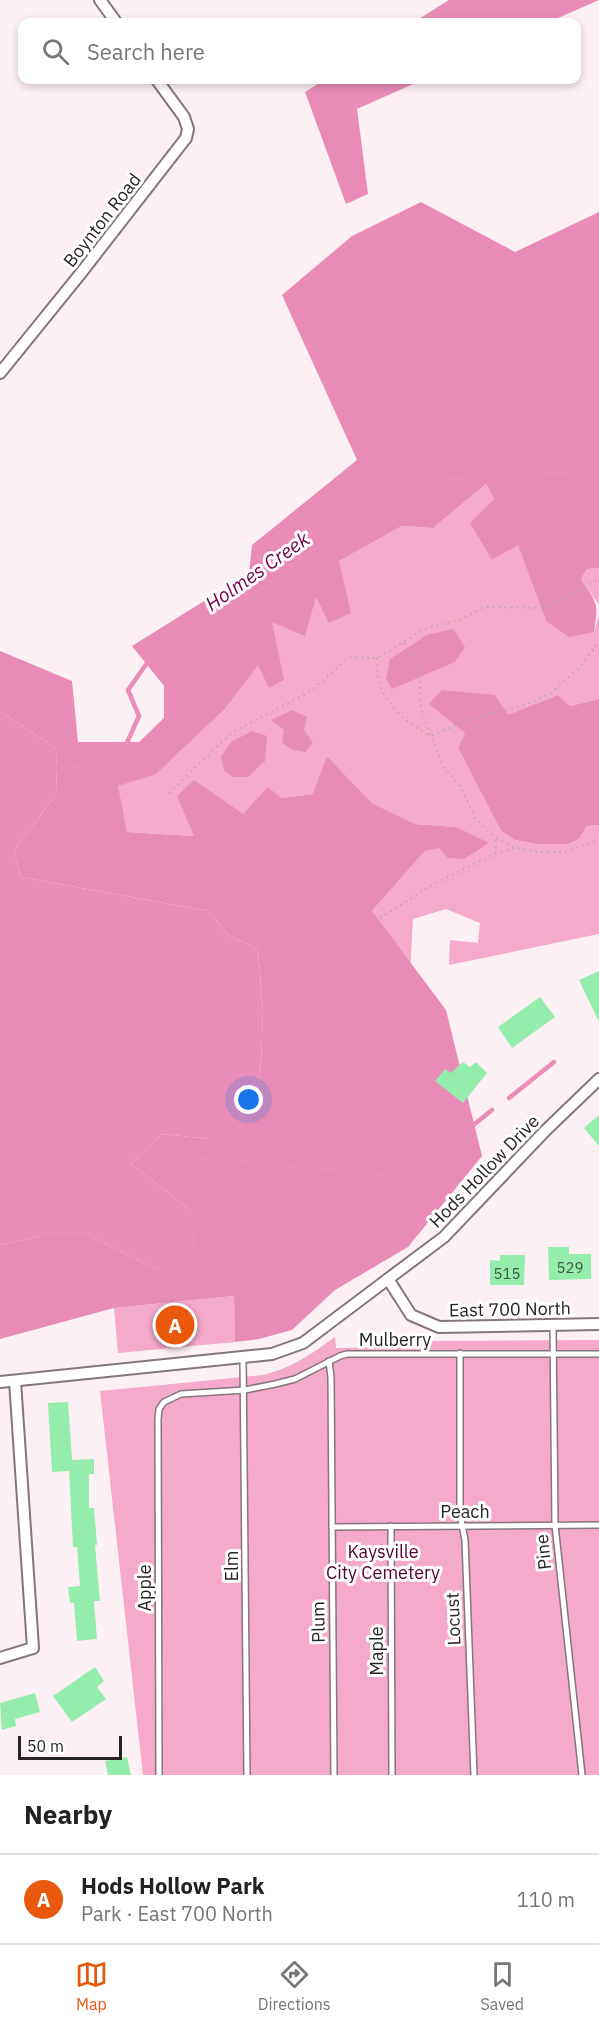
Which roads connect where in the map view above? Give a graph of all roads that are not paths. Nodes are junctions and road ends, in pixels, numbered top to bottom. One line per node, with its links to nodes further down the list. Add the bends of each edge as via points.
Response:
1 (100, 0): 2 (street)
2 (113, 18)
3 (160, 84): 4 (street, Boynton Road, via 184,117 186,138)
4 (0, 373)
5 (599, 1079): 6 (street, Hods Hollow Drive, via 444,1237)
6 (388, 1279): 7 (street, East 700 North, via 411,1315 439,1327); 12 (street, via 303,1343 272,1354)
7 (553, 1324): 8 (street, East 700 North); 10 (lane, Pine)
8 (599, 1324)
9 (460, 1353): 10 (lane, Mulberry); 13 (lane, Mulberry, via 347,1354); 21 (lane, Locust, via 460,1514)
10 (552, 1353): 11 (lane, Mulberry); 18 (lane, Pine)
11 (599, 1354)
12 (243, 1357): 14 (street); 16 (lane, Elm)
13 (329, 1361): 16 (lane, Mulberry, via 295,1379); 22 (lane, Plum)
14 (15, 1381): 15 (street); 23 (street, via 33,1648)
15 (0, 1382)
16 (245, 1390): 17 (lane, Mulberry, via 181,1394); 25 (lane, Elm)
17 (164, 1402): 24 (lane, Apple, via 158,1419)
18 (555, 1525): 19 (lane, Peach); 21 (lane, Peach); 29 (lane, Pine)
19 (599, 1525)
20 (391, 1526): 21 (lane, Peach); 22 (lane, Peach); 27 (lane, Maple)
21 (464, 1526): 28 (lane, Locust)
22 (332, 1527): 26 (lane, Plum)
23 (0, 1658)
24 (159, 1775)
25 (247, 1775)
26 (334, 1775)
27 (392, 1775)
28 (474, 1775)
29 (582, 1775)

